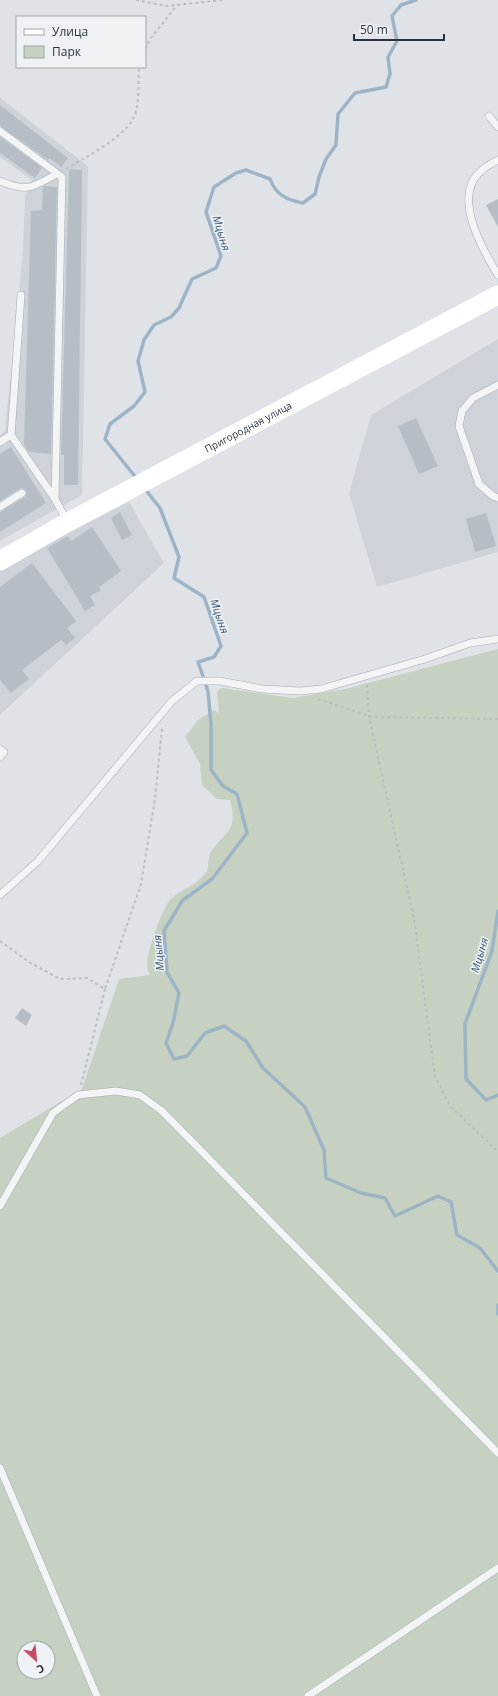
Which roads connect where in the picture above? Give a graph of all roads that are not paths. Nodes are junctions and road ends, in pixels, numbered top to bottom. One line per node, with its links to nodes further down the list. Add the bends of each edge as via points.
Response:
1 (489, 116): 2 (lane)
2 (498, 127)
3 (0, 131): 5 (lane)
4 (498, 160): 7 (lane, via 481,170 472,182 468,201 473,225)
5 (57, 174): 6 (lane, via 24,189); 15 (lane, via 62,177)
6 (0, 182)
7 (498, 275)
8 (21, 295): 11 (lane)
9 (498, 295): 17 (street, Пригородная улица)
10 (498, 385): 14 (lane, via 473,398 462,410 459,426 479,484)
11 (11, 435): 12 (lane); 15 (lane)
12 (0, 442)
13 (22, 493): 16 (lane)
14 (498, 498)
15 (55, 499): 17 (lane)
16 (0, 507)
17 (68, 522): 18 (street, Пригородная улица)
18 (0, 561)
19 (498, 639): 22 (lane, via 470,643 321,689 262,689 220,681 197,681 172,701 38,861)
20 (0, 749): 21 (lane, via 4,752)
21 (0, 757)
22 (0, 895)
23 (0, 1206): 24 (lane, via 54,1113 78,1095 116,1091 140,1095 162,1111)
24 (498, 1454)
25 (0, 1468): 27 (lane)
26 (498, 1568): 28 (lane)
27 (97, 1696)
28 (308, 1696)

